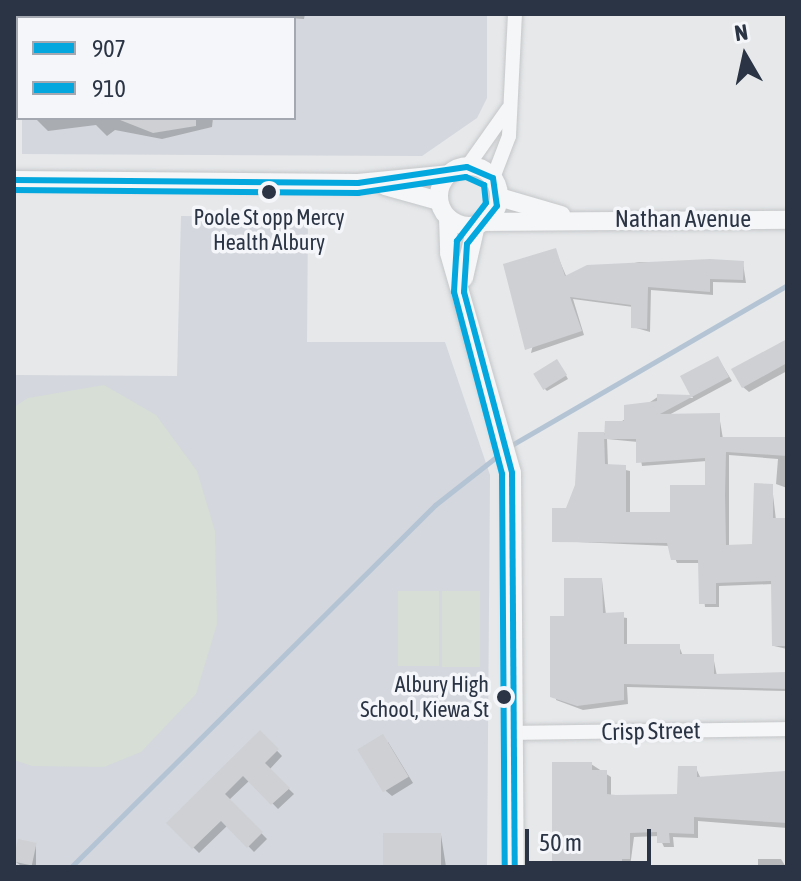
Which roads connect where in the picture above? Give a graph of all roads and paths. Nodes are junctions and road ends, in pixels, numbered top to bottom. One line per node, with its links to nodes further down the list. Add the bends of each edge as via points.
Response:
1 (515, 14): 2 (street)
2 (512, 99): 3 (street); 5 (street, via 506,148)
3 (467, 167): 4 (street); 5 (street)
4 (449, 174): 7 (street); 9 (street)
5 (493, 178): 8 (street)
6 (14, 180): 7 (street)
7 (358, 183): 9 (street)
8 (499, 197): 11 (street, Nathan Avenue); 13 (street)
9 (439, 201): 10 (street)
10 (448, 218): 13 (street); 14 (street, via 449,253)
11 (578, 218): 12 (street, Nathan Avenue); 13 (street, Nathan Avenue)
12 (787, 220)
13 (480, 224): 14 (street, via 463,258)
14 (464, 292): 16 (street, via 509,462)
15 (787, 729): 16 (street, Crisp Street)
16 (514, 733): 17 (street)
17 (515, 867)

